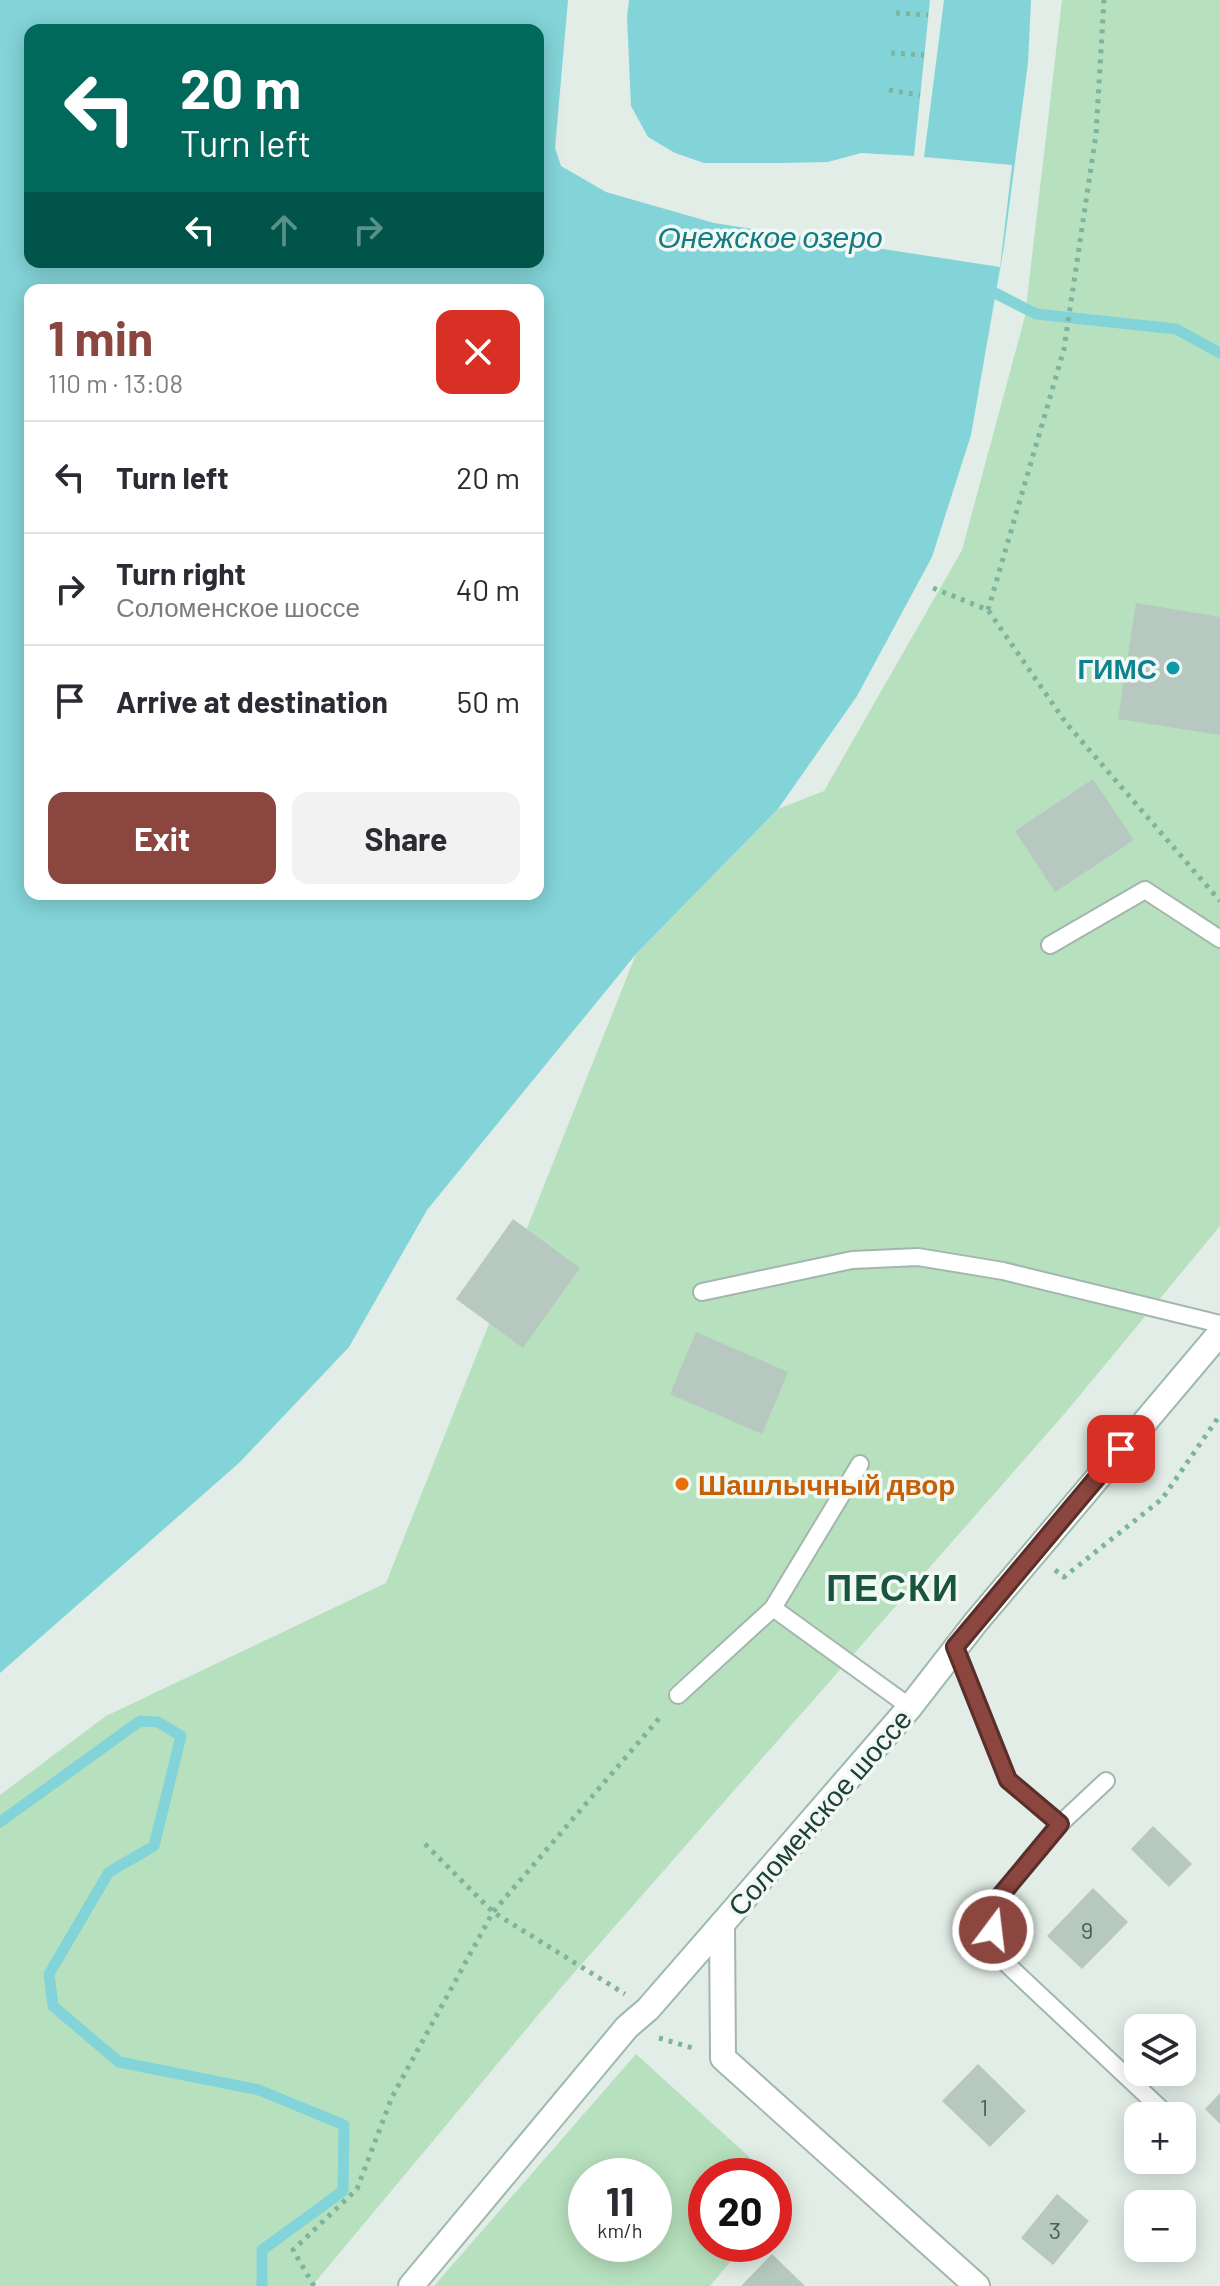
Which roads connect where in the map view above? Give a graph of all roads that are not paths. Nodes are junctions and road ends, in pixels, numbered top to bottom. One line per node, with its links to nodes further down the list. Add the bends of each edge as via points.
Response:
1 (1220, 939): 2 (lane, via 1145,890)
2 (1050, 945)
3 (702, 1292): 4 (lane, via 852,1260 918,1257 1003,1271)
4 (1220, 1324)
5 (1220, 1333): 8 (main road, Соломенское шоссе)
6 (860, 1464): 7 (lane)
7 (773, 1608): 9 (lane); 10 (lane)
8 (955, 1647): 10 (main road, Соломенское шоссе); 12 (lane, via 1008,1780)
9 (678, 1695)
10 (910, 1707): 13 (main road, Соломенское шоссе)
11 (1106, 1781): 12 (lane)
12 (1060, 1824): 14 (lane, via 991,1907 994,1952)
13 (722, 1924): 15 (main road, Соломенское шоссе, via 627,2027); 16 (main road, via 723,2058)
14 (1154, 2102)
15 (411, 2286)
16 (977, 2286)

